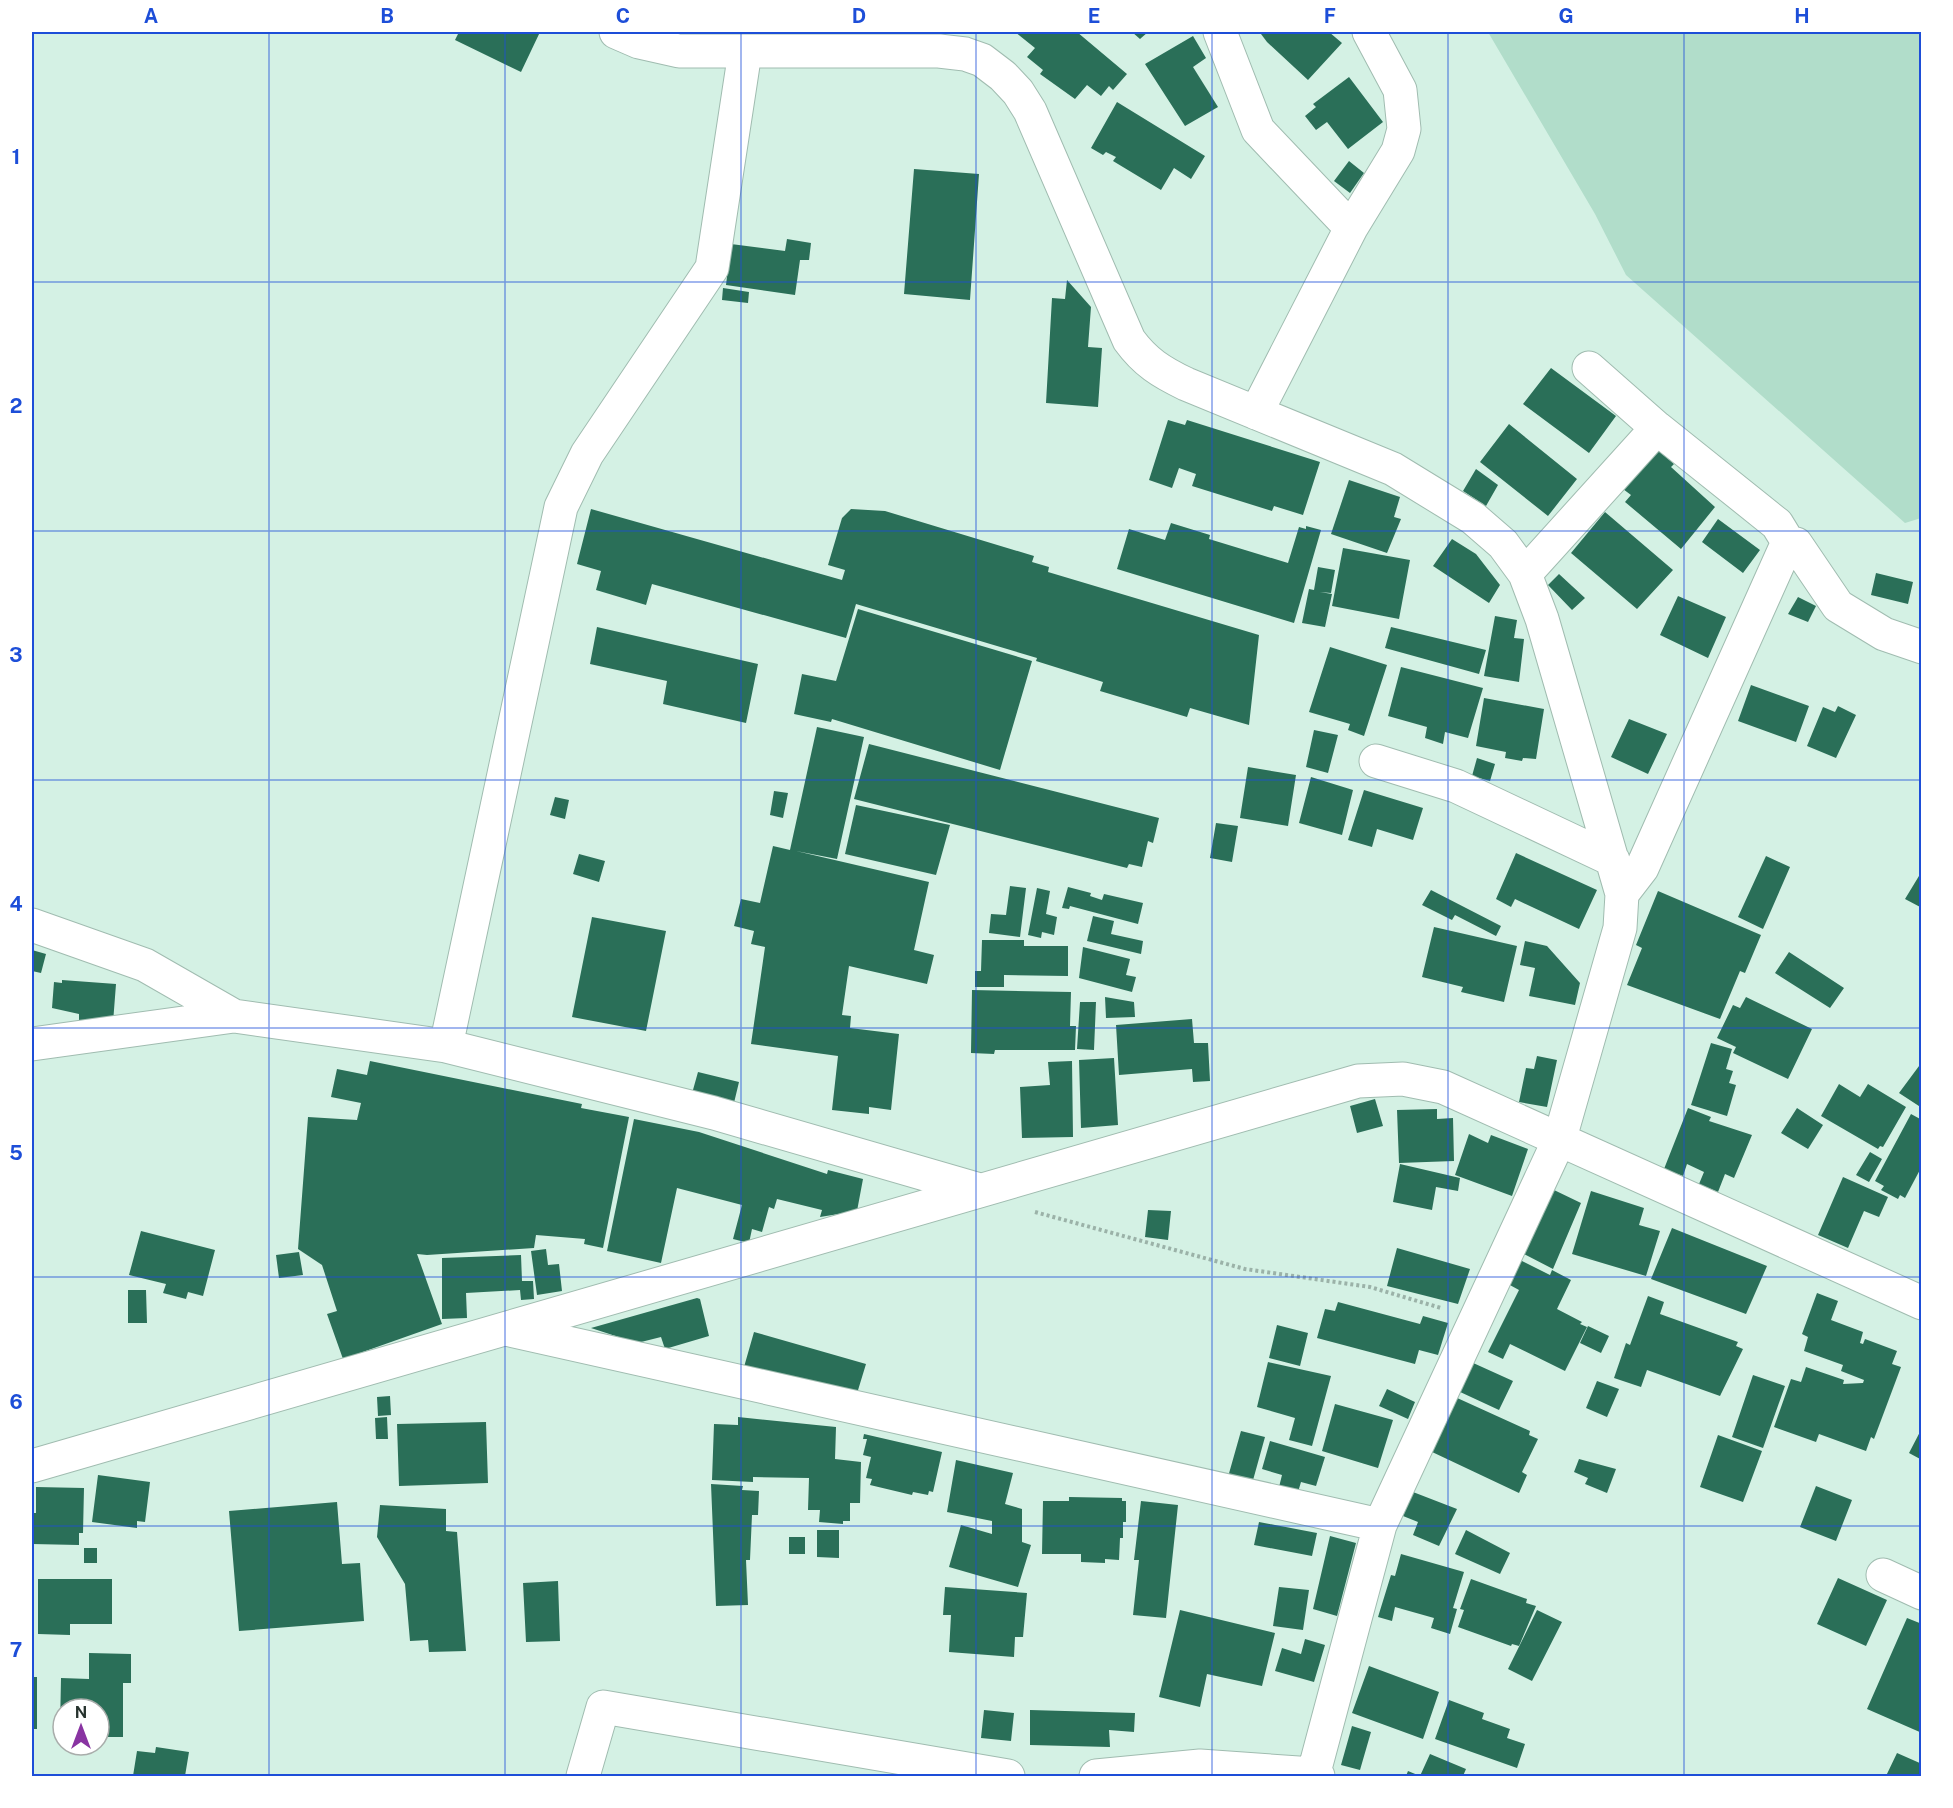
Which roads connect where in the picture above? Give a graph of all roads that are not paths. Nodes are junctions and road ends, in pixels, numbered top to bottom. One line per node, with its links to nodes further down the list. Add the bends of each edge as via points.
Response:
1 (616, 32): 5 (street, via 679,51)
2 (1220, 32): 6 (street, via 1258,130)
3 (1369, 32): 6 (street, via 1400,90 1404,129 1398,151)
4 (956, 42): 5 (street); 8 (street, via 1003,76 1030,111 1129,340 1141,356 1155,369)
5 (745, 52): 19 (street, via 712,268 587,454 561,507)
6 (1350, 228): 8 (street)
7 (1589, 368): 9 (street)
8 (1256, 413): 11 (street, via 1394,470 1473,518 1503,544)
9 (1657, 429): 10 (street, via 1777,524); 11 (street)
10 (1788, 542): 12 (street, via 1796,544 1838,606 1884,634); 15 (street, via 1642,868)
11 (1525, 574): 14 (street, via 1542,619)
12 (1922, 647)
13 (1376, 760): 14 (street, via 1456,786)
14 (1613, 860): 15 (street)
15 (1622, 894): 20 (street, via 1620,928)
16 (32, 925): 17 (street, via 146,965)
17 (234, 1016): 18 (street); 19 (street)
18 (32, 1044)
19 (446, 1046): 21 (street, via 714,1113)
20 (1560, 1138): 21 (street, via 1443,1087 1403,1079 1358,1081); 22 (street); 25 (street)
21 (980, 1190): 23 (street)
22 (1922, 1303)
23 (506, 1329): 24 (street); 25 (street)
24 (32, 1466)
25 (1380, 1525): 31 (street)
26 (1883, 1575): 27 (street)
27 (1922, 1593)
28 (583, 1776): 29 (street, via 603,1707)
29 (1008, 1776)
30 (1096, 1776): 31 (street, via 1200,1766)
31 (1315, 1776)

